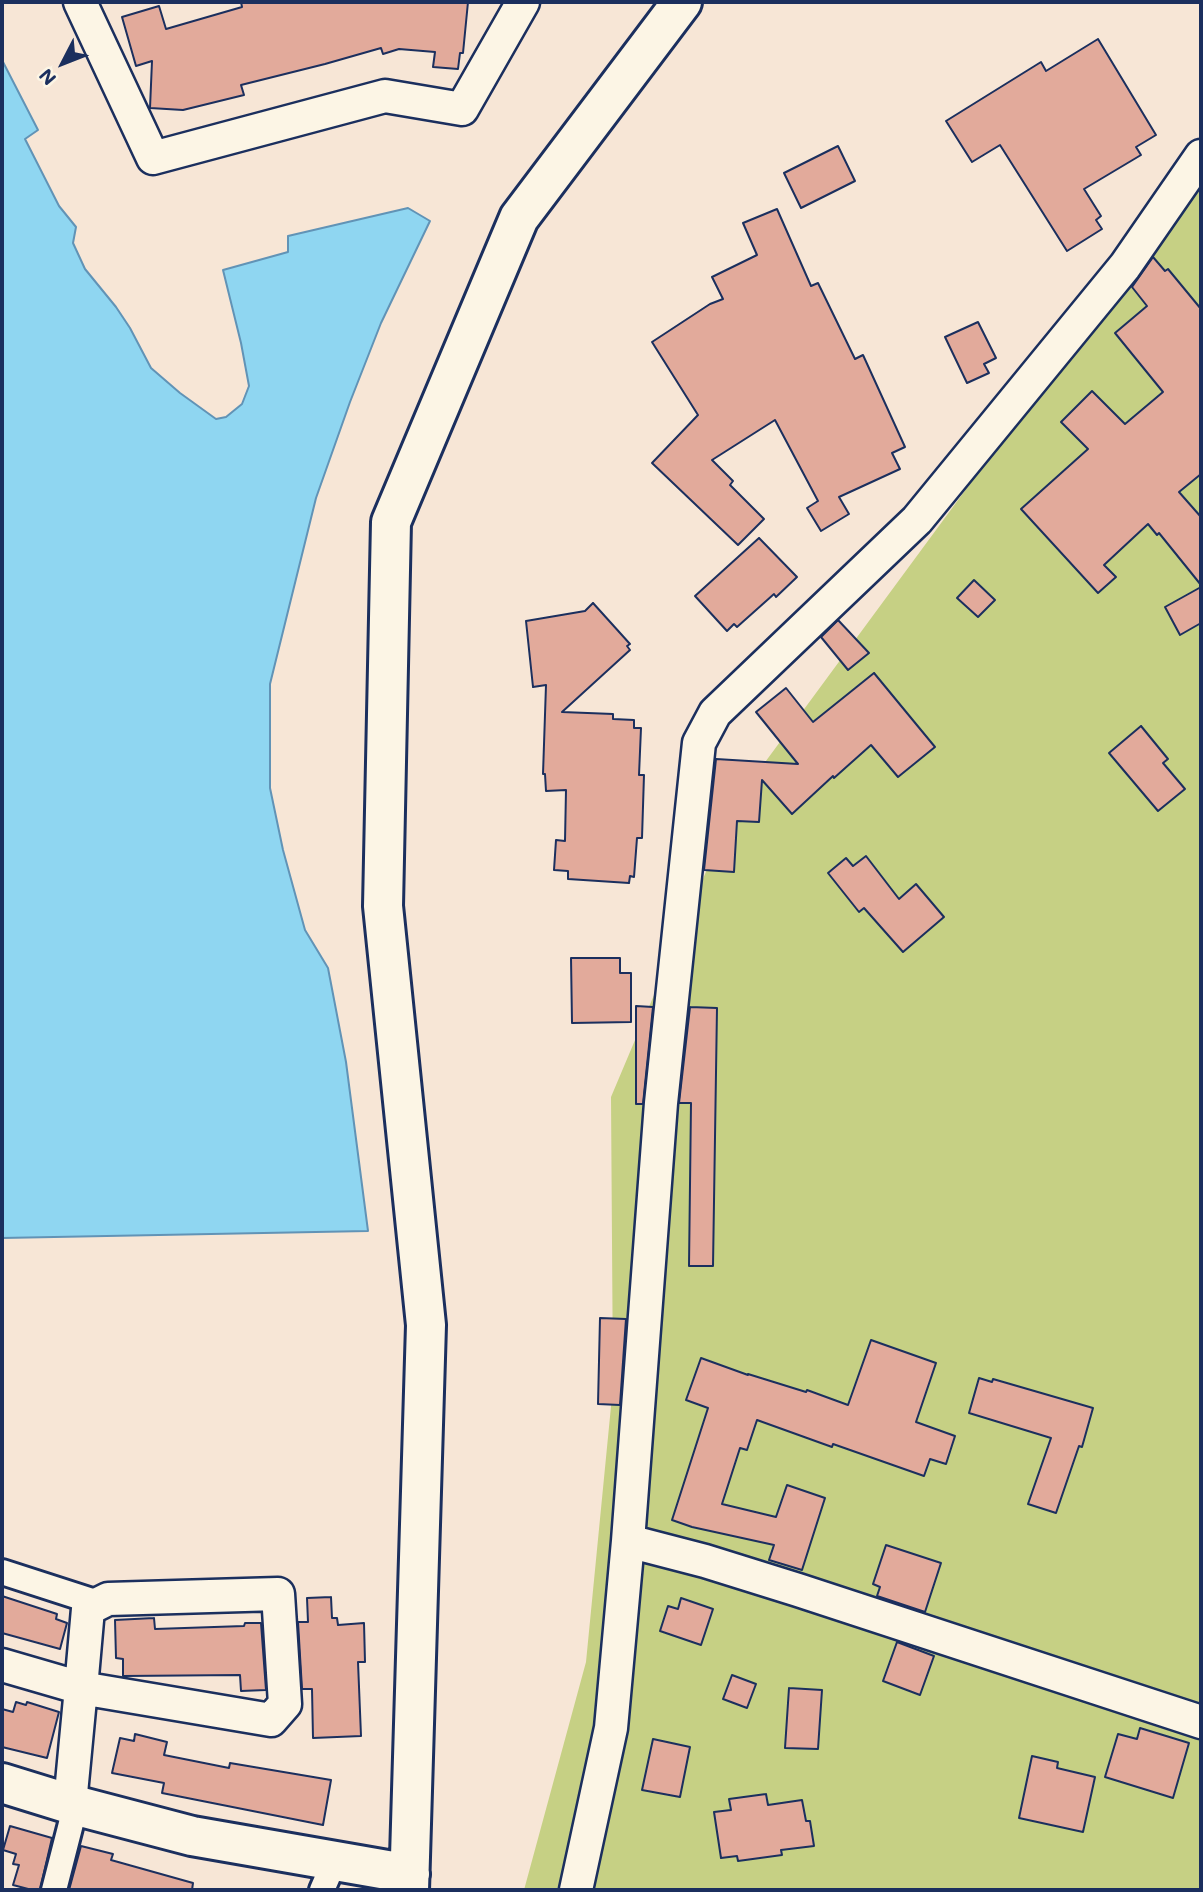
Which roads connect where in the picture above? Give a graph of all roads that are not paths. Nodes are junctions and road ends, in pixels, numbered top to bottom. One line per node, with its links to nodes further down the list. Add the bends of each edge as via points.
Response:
1 (80, 2): 2 (street, via 153,158 385,96 462,109)
2 (523, 2)
3 (682, 2): 14 (street, via 519,218 391,522 383,906 426,1325)
4 (1201, 156): 5 (street, via 1125,266 917,520 715,713 699,743 662,1103)
5 (628, 1541): 10 (street, via 798,1590); 16 (street, via 611,1728)
6 (2, 1572): 7 (street)
7 (98, 1603): 9 (street, via 88,1609); 9 (street, via 278,1594 285,1704 271,1720)
8 (2, 1665): 9 (street)
9 (81, 1688): 12 (street)
10 (1201, 1723)
11 (2, 1783): 12 (street)
12 (73, 1804): 13 (street); 15 (street)
13 (328, 1875): 14 (street)
14 (410, 1882)
15 (54, 1890)
16 (576, 1890)

